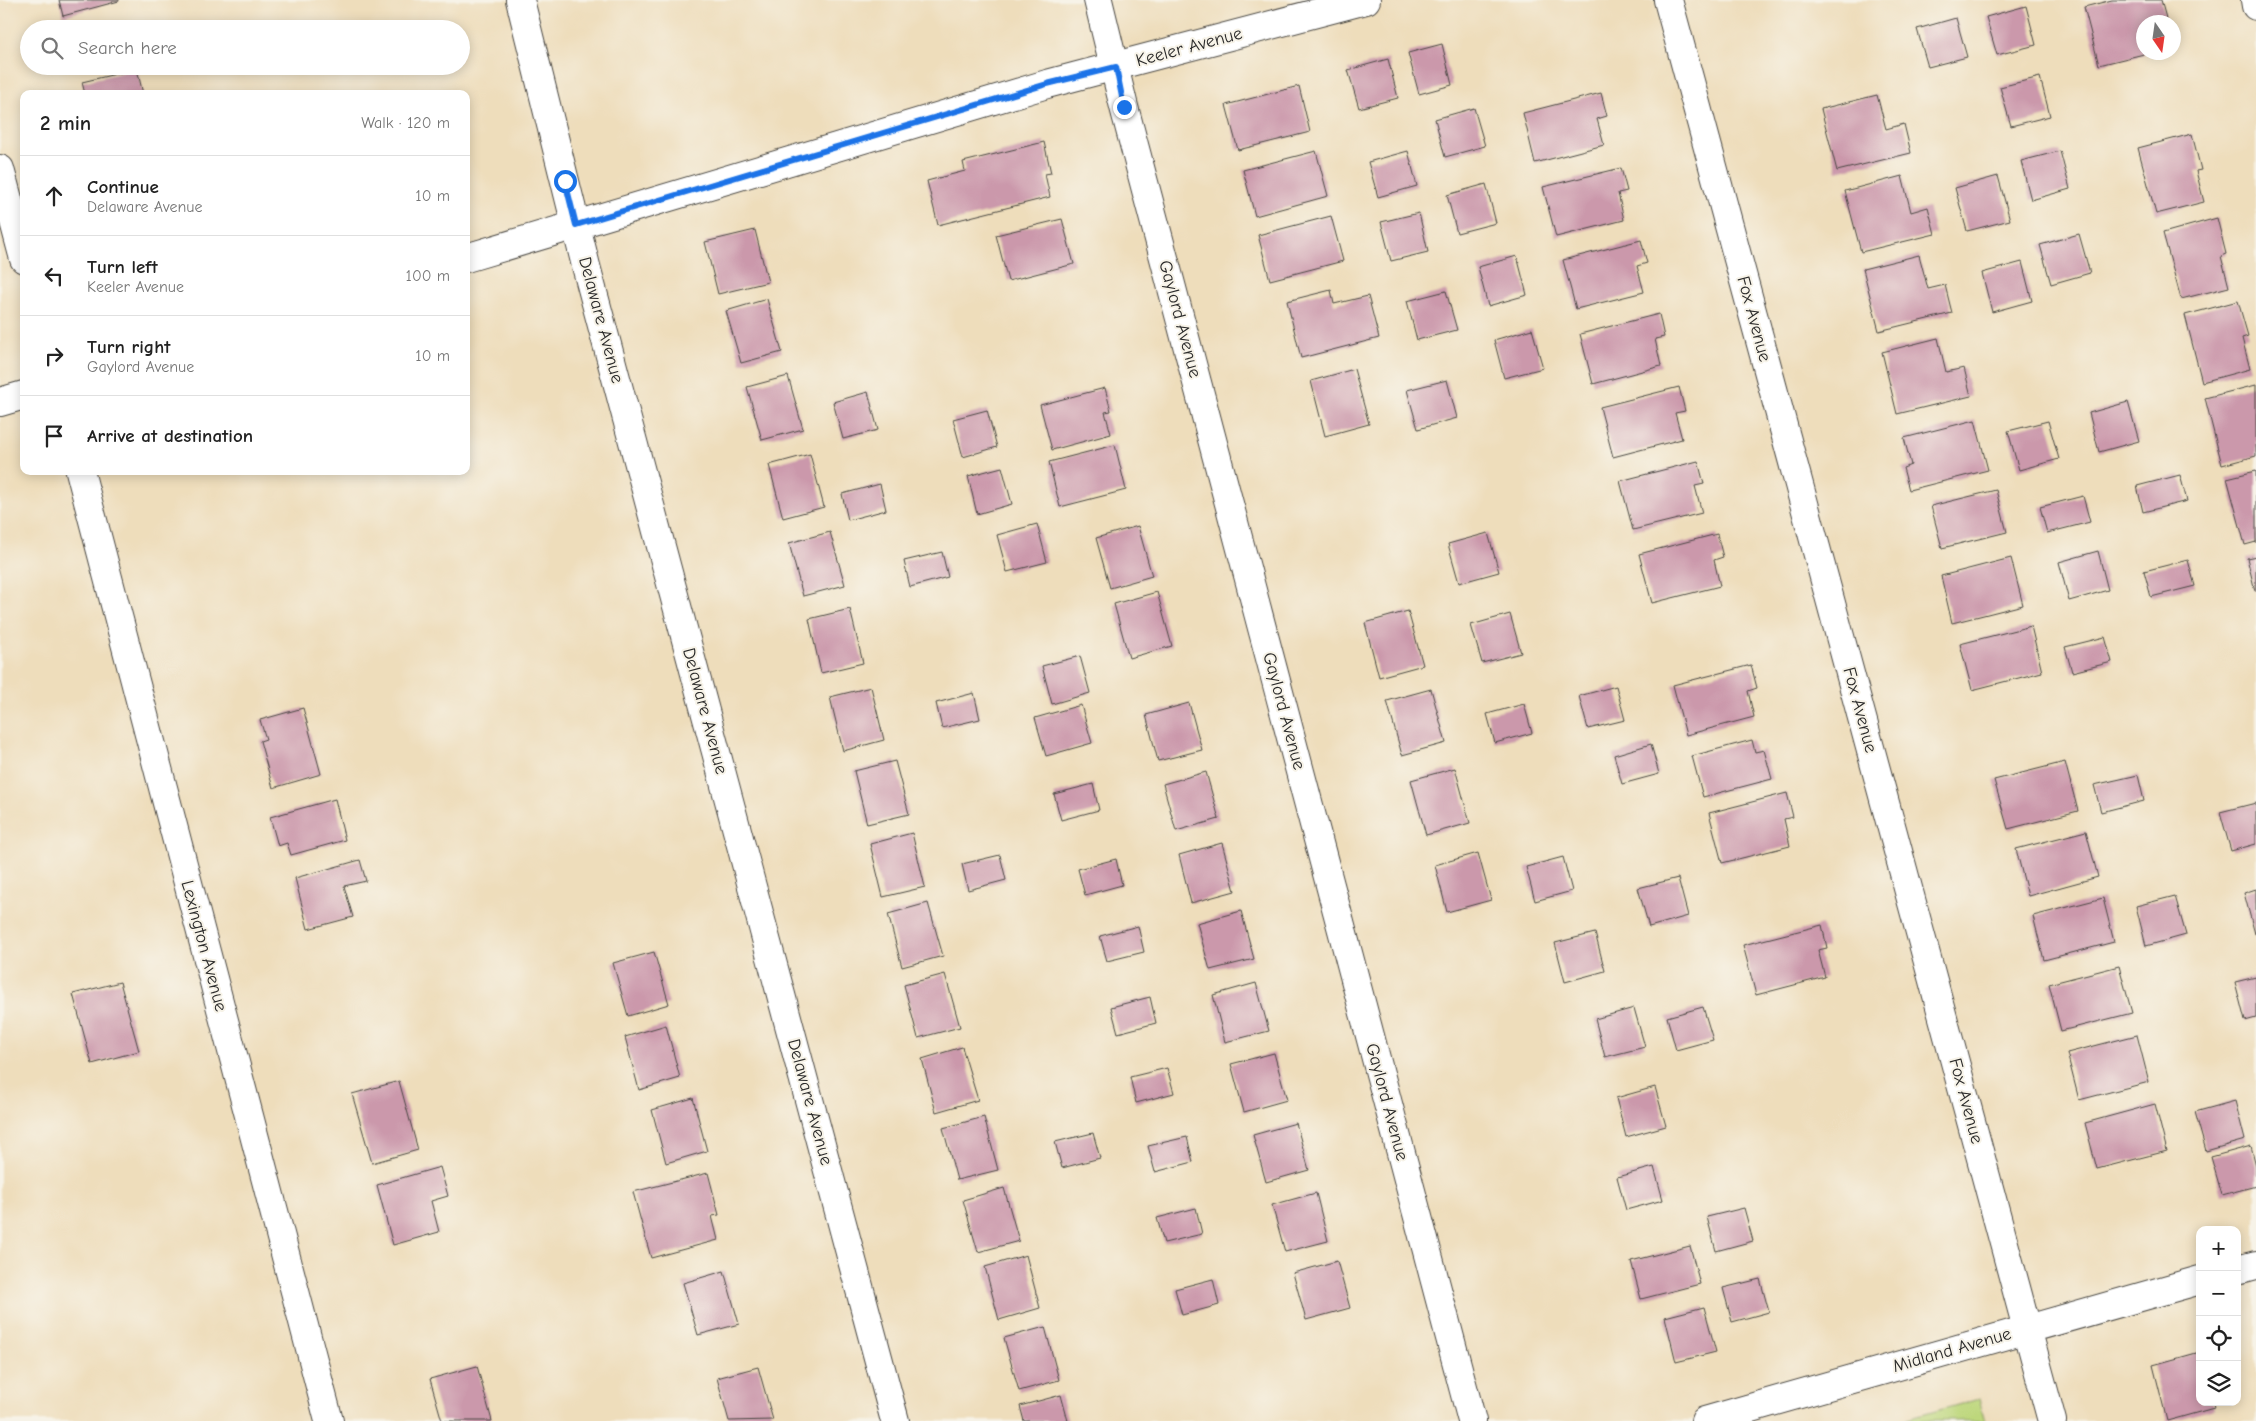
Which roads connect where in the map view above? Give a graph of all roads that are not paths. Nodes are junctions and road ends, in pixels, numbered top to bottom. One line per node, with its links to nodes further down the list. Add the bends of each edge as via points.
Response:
1 (520, 0): 9 (street, Delaware Avenue)
2 (1098, 0): 7 (street, Gaylord Avenue)
3 (1366, 0): 7 (street, Keeler Avenue)
4 (1668, 0): 18 (street, Fox Avenue)
5 (2255, 0): 6 (street)
6 (2256, 6)
7 (1116, 67): 9 (street, Keeler Avenue, via 1047,84); 21 (street, Gaylord Avenue)
8 (0, 169): 10 (street)
9 (576, 225): 11 (street, Keeler Avenue); 20 (street, Delaware Avenue)
10 (20, 244)
11 (470, 257)
12 (20, 396): 13 (street)
13 (0, 402)
14 (81, 475): 19 (street, Lexington Avenue)
15 (2256, 1265): 16 (street)
16 (2241, 1269)
17 (2196, 1281): 18 (street, Midland Avenue)
18 (2027, 1329): 22 (street, Midland Avenue); 23 (street, Fox Avenue)
19 (329, 1421)
20 (895, 1421)
21 (1472, 1421)
22 (1706, 1421)
23 (2052, 1421)

